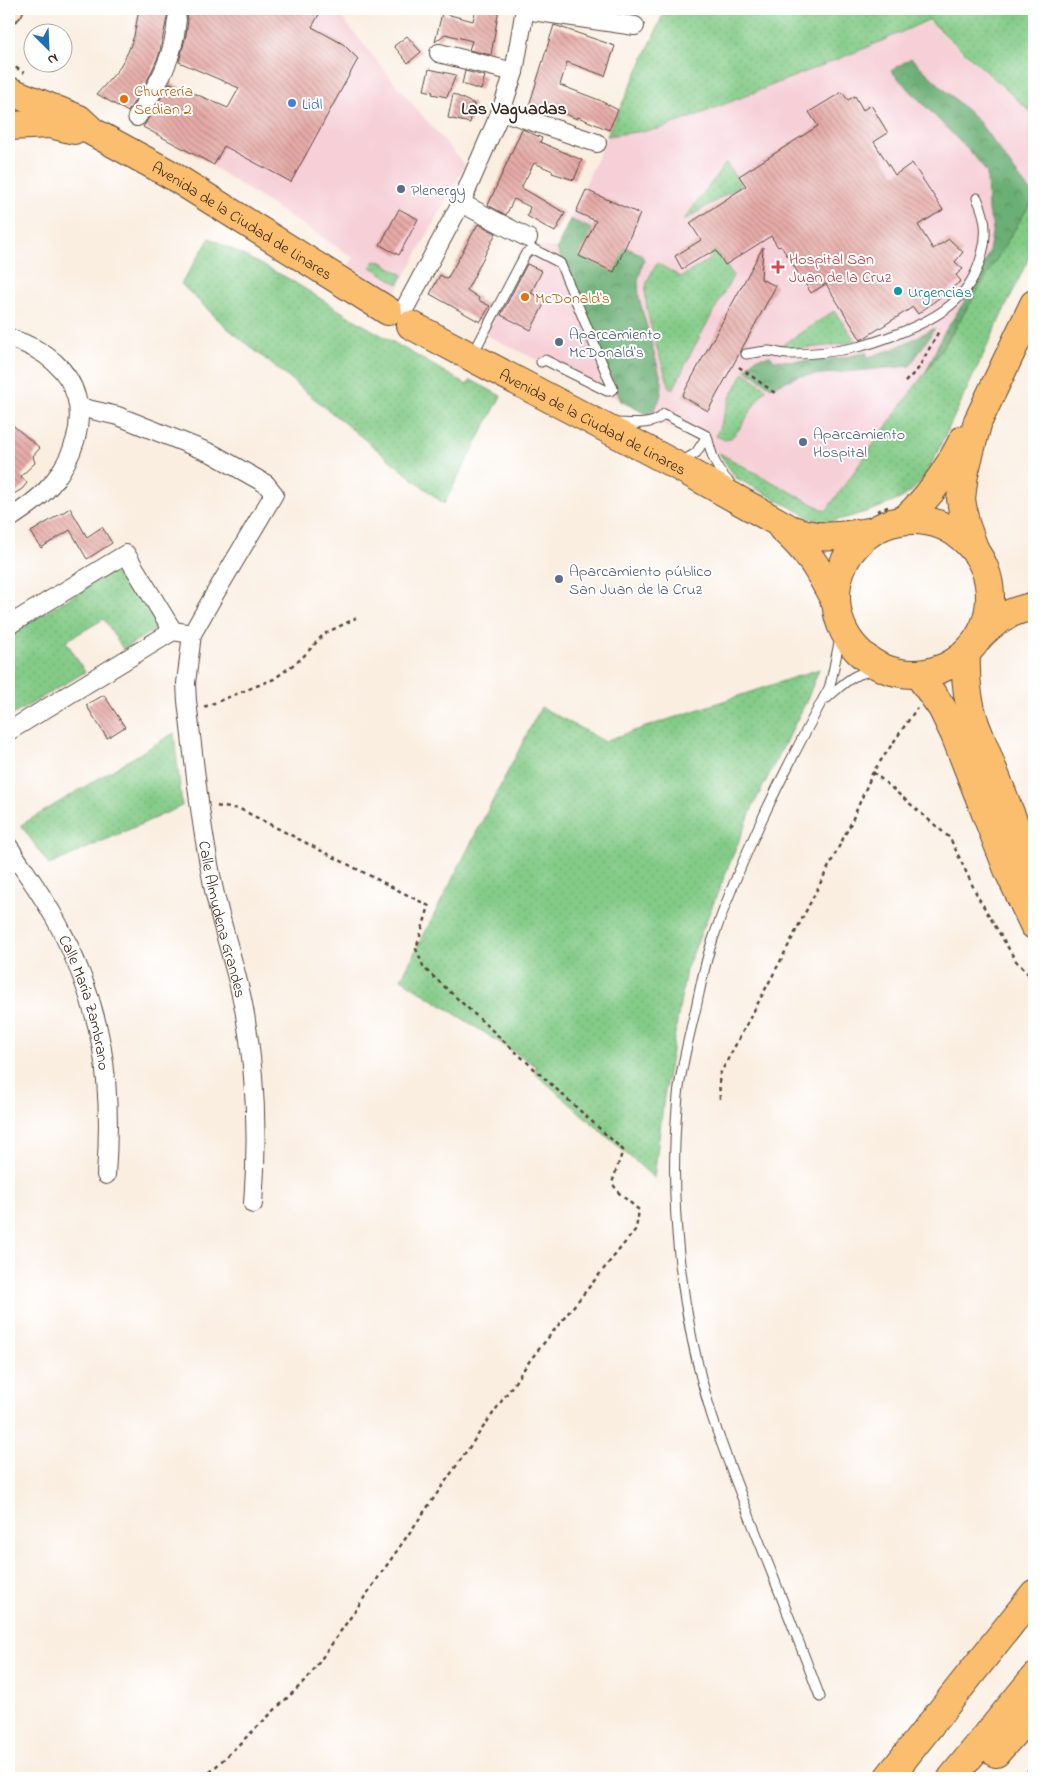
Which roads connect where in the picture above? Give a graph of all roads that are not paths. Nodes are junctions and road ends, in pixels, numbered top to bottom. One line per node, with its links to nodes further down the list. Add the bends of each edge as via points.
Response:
1 (525, 9): 3 (street); 5 (street)
2 (177, 19): 8 (street, via 170,59)
3 (635, 26)
4 (439, 53): 5 (street)
5 (514, 72): 7 (street)
6 (9, 91): 10 (main road, Avenida de la Ciudad de Linares, via 79,119)
7 (500, 111): 11 (street); 13 (street)
8 (137, 117)
9 (9, 126): 10 (main road, Avenida de la Ciudad de Linares, via 50,124)
10 (93, 132): 16 (main road, Avenida de la Ciudad de Linares, via 168,173)
11 (597, 143)
12 (977, 198): 18 (lane, via 986,226 981,259 968,288 945,310 918,326 857,347 814,353 769,351)
13 (462, 203): 14 (street); 16 (street)
14 (528, 238)
15 (1034, 304): 22 (main road)
16 (402, 314): 19 (main road, Avenida de la Ciudad de Linares)
17 (11, 342): 21 (street, via 34,348 58,364 72,386)
18 (746, 354)
19 (471, 357): 20 (lane, via 526,253 533,249 560,263 613,389 607,391 545,360); 23 (main road, Avenida de la Ciudad de Linares)
20 (541, 362)
21 (78, 407): 28 (street, via 76,438 63,468 42,494); 37 (street, Calle Almudena Grandes, via 118,416 213,454 266,484 274,494)
22 (978, 421): 26 (main road, via 967,432 935,488 920,506); 30 (main road, via 961,498 965,523)
23 (594, 423): 24 (lane, via 647,422 664,414); 25 (main road, Avenida de la Ciudad de Linares)
24 (707, 436): 25 (lane, via 696,453 686,461); 27 (lane, via 712,457 723,476)
25 (674, 464): 27 (main road, Avenida de la Ciudad de Linares)
26 (899, 512): 29 (main road, via 887,524); 30 (main road, via 953,530)
27 (768, 517): 29 (main road, Avenida de la Ciudad de Linares, via 805,535 820,538 835,538); 32 (main road, Avenida de la Ciudad de Linares, via 811,558)
28 (9, 519)
29 (871, 522): 32 (main road, via 847,557 838,579)
30 (979, 557): 31 (main road, via 994,578); 38 (main road, via 990,584 991,602 987,620)
31 (1034, 600)
32 (836, 603): 36 (main road)
33 (1034, 606): 38 (main road, via 996,621)
34 (9, 625): 35 (street, via 126,554)
35 (172, 630): 37 (street); 42 (street)
36 (843, 630): 39 (main road, via 858,651); 41 (lane, via 829,688)
37 (192, 634): 47 (street, Calle Almudena Grandes, via 186,683 200,804 212,884 240,990 250,1049 257,1138)
38 (973, 645): 40 (main road, via 944,668 931,672); 44 (main road, via 966,691 975,724)
39 (887, 669): 40 (main road); 41 (lane, via 854,676)
40 (924, 682): 45 (main road, via 942,708 954,734 1008,872)
41 (821, 703): 51 (lane, via 756,830 711,945 684,1060 675,1152 680,1261 705,1391 730,1466)
42 (9, 731)
43 (9, 847): 46 (street, Calle María Zambrano, via 57,922 92,1005 106,1064)
44 (1034, 874)
45 (1034, 925)
46 (106, 1175)
47 (253, 1204)
48 (1034, 1594): 53 (main road)
49 (1034, 1620): 54 (main road)
50 (1034, 1678): 55 (main road)
51 (820, 1697)
52 (1034, 1710): 56 (main road)
53 (888, 1778)
54 (908, 1778)
55 (952, 1778)
56 (974, 1778)

